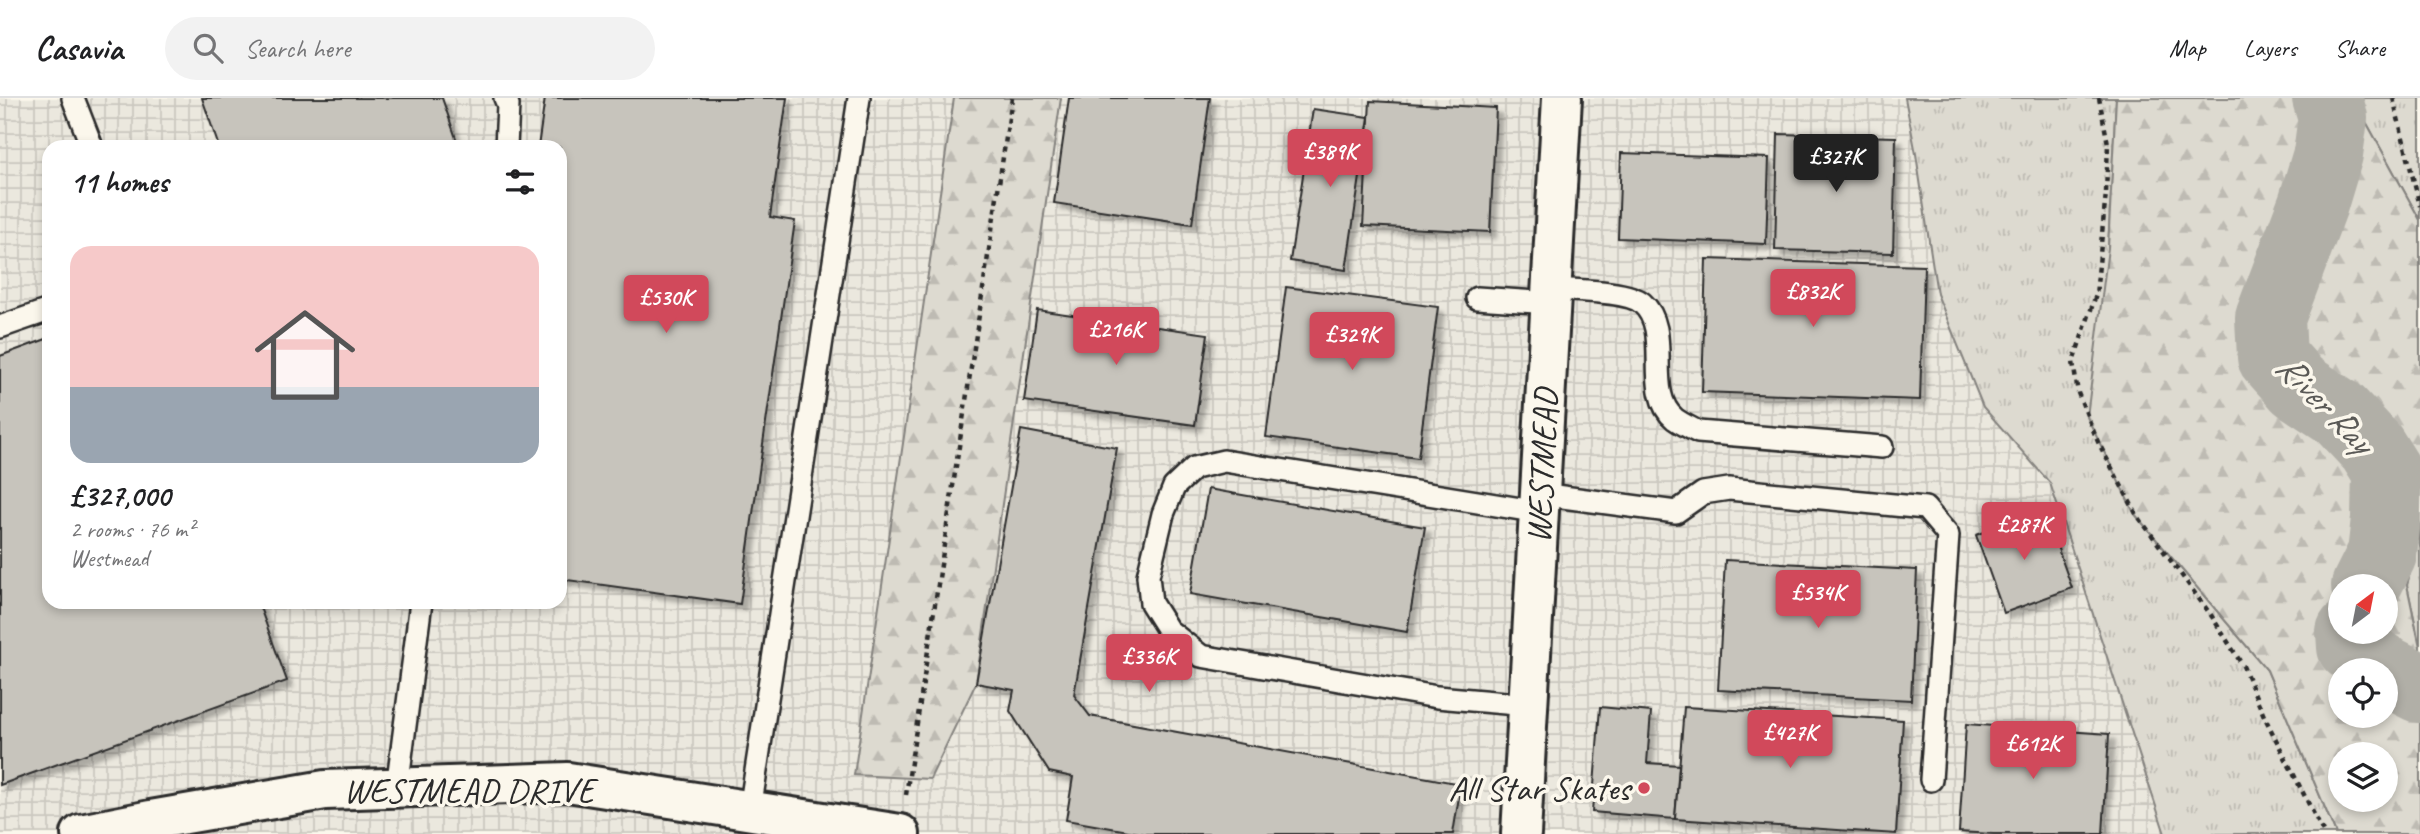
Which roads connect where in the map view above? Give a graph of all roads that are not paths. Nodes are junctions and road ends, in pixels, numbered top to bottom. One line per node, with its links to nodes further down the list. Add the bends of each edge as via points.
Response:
1 (73, 98): 5 (lane)
2 (505, 98): 6 (lane)
3 (859, 98): 17 (lane)
4 (1562, 98): 7 (street, WESTMEAD)
5 (89, 140)
6 (506, 140)
7 (1551, 296): 8 (lane); 11 (lane, via 1623,295 1641,302 1656,324 1661,396 1673,418 1698,432); 12 (street, WESTMEAD)
8 (1477, 298)
9 (42, 312): 10 (lane)
10 (0, 327)
11 (1882, 447)
12 (1540, 503): 14 (street, WESTMEAD); 14 (lane, via 1224,461 1194,467 1174,487 1148,576 1152,603 1168,630 1201,656 1437,697); 15 (lane, via 1676,512 1703,494 1729,489 1926,508 1948,535)
13 (420, 609): 16 (lane)
14 (1528, 705): 21 (street, WESTMEAD)
15 (1931, 780)
16 (397, 788): 17 (street, WESTMEAD DRIVE, via 568,782); 19 (street, WESTMEAD DRIVE, via 325,790)
17 (750, 810): 18 (street, WESTMEAD DRIVE)
18 (902, 820)
19 (151, 827): 20 (street, WESTMEAD DRIVE)
20 (80, 834)
21 (1521, 834)

